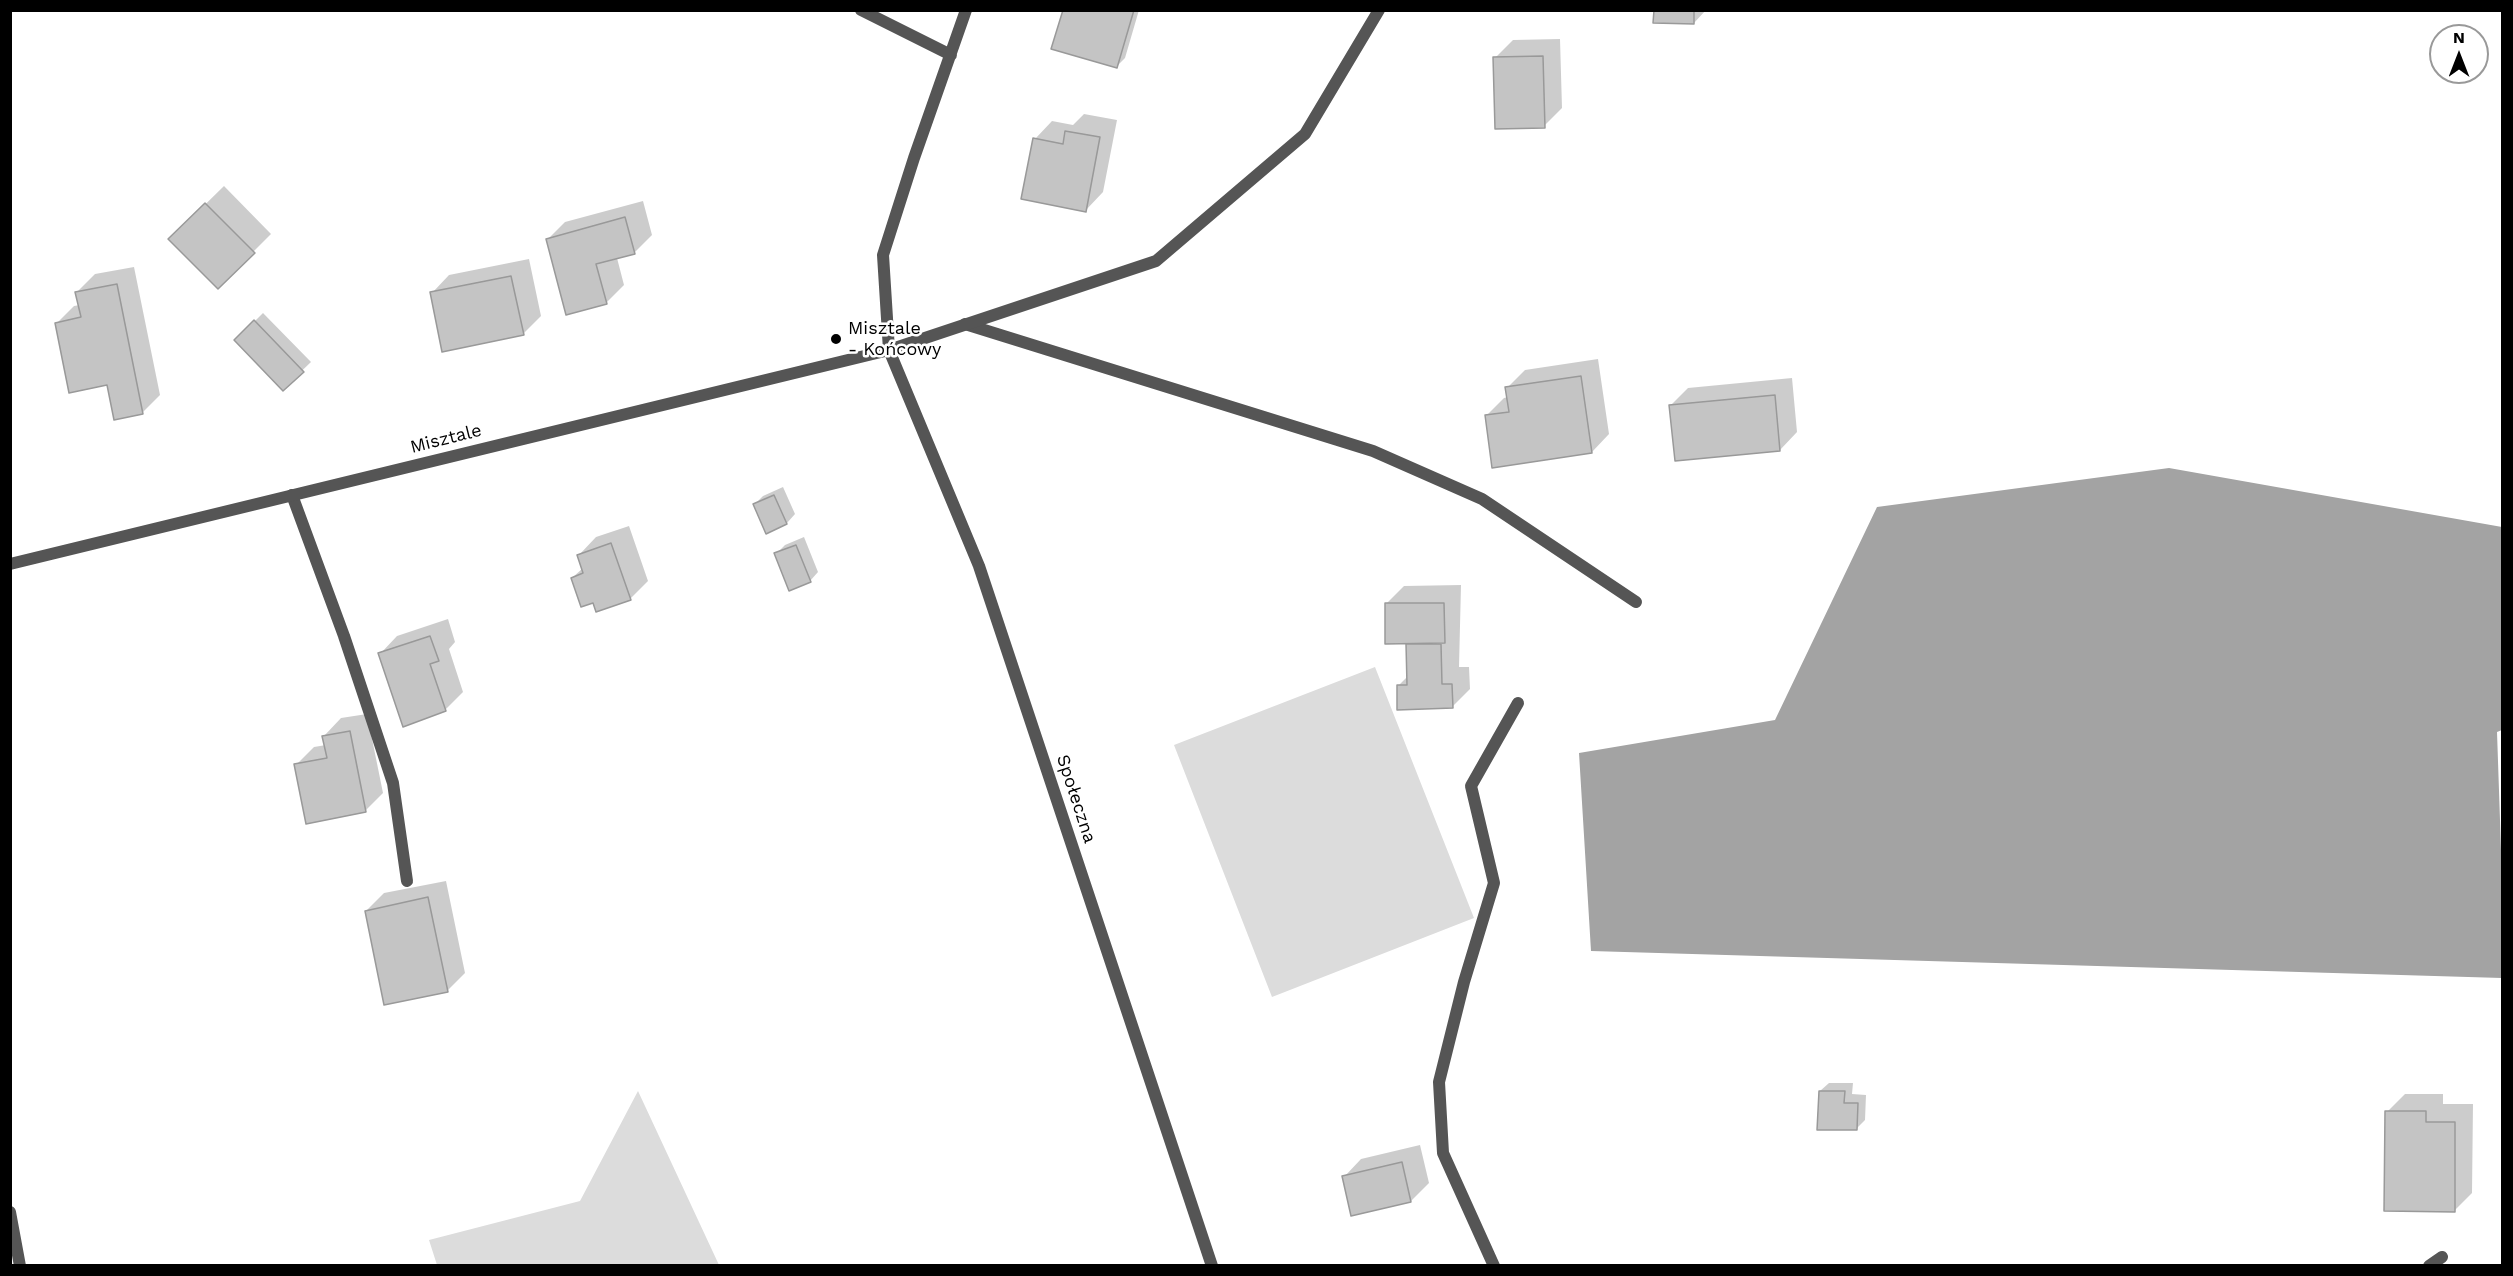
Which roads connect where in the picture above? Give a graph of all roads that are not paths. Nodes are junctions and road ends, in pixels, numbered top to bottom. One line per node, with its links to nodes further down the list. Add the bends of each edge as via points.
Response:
1 (861, 10): 4 (street)
2 (966, 10): 4 (street, Społeczna)
3 (1379, 10): 5 (street, Misztale, via 1305,134 1156,261)
4 (951, 55): 6 (street, Społeczna, via 883,255)
5 (965, 324): 6 (street, Misztale); 9 (street, via 1373,451 1482,499)
6 (889, 350): 7 (street, Misztale); 15 (street, Społeczna, via 979,566)
7 (292, 495): 8 (street, Misztale); 11 (street, via 393,783)
8 (10, 564)
9 (1636, 602)
10 (1518, 703): 16 (street, via 1471,786 1494,883 1439,1082 1443,1152)
11 (407, 880)
12 (10, 1212): 14 (street)
13 (2442, 1257): 17 (street)
14 (20, 1266)
15 (1212, 1266)
16 (1494, 1266)
17 (2429, 1266)

